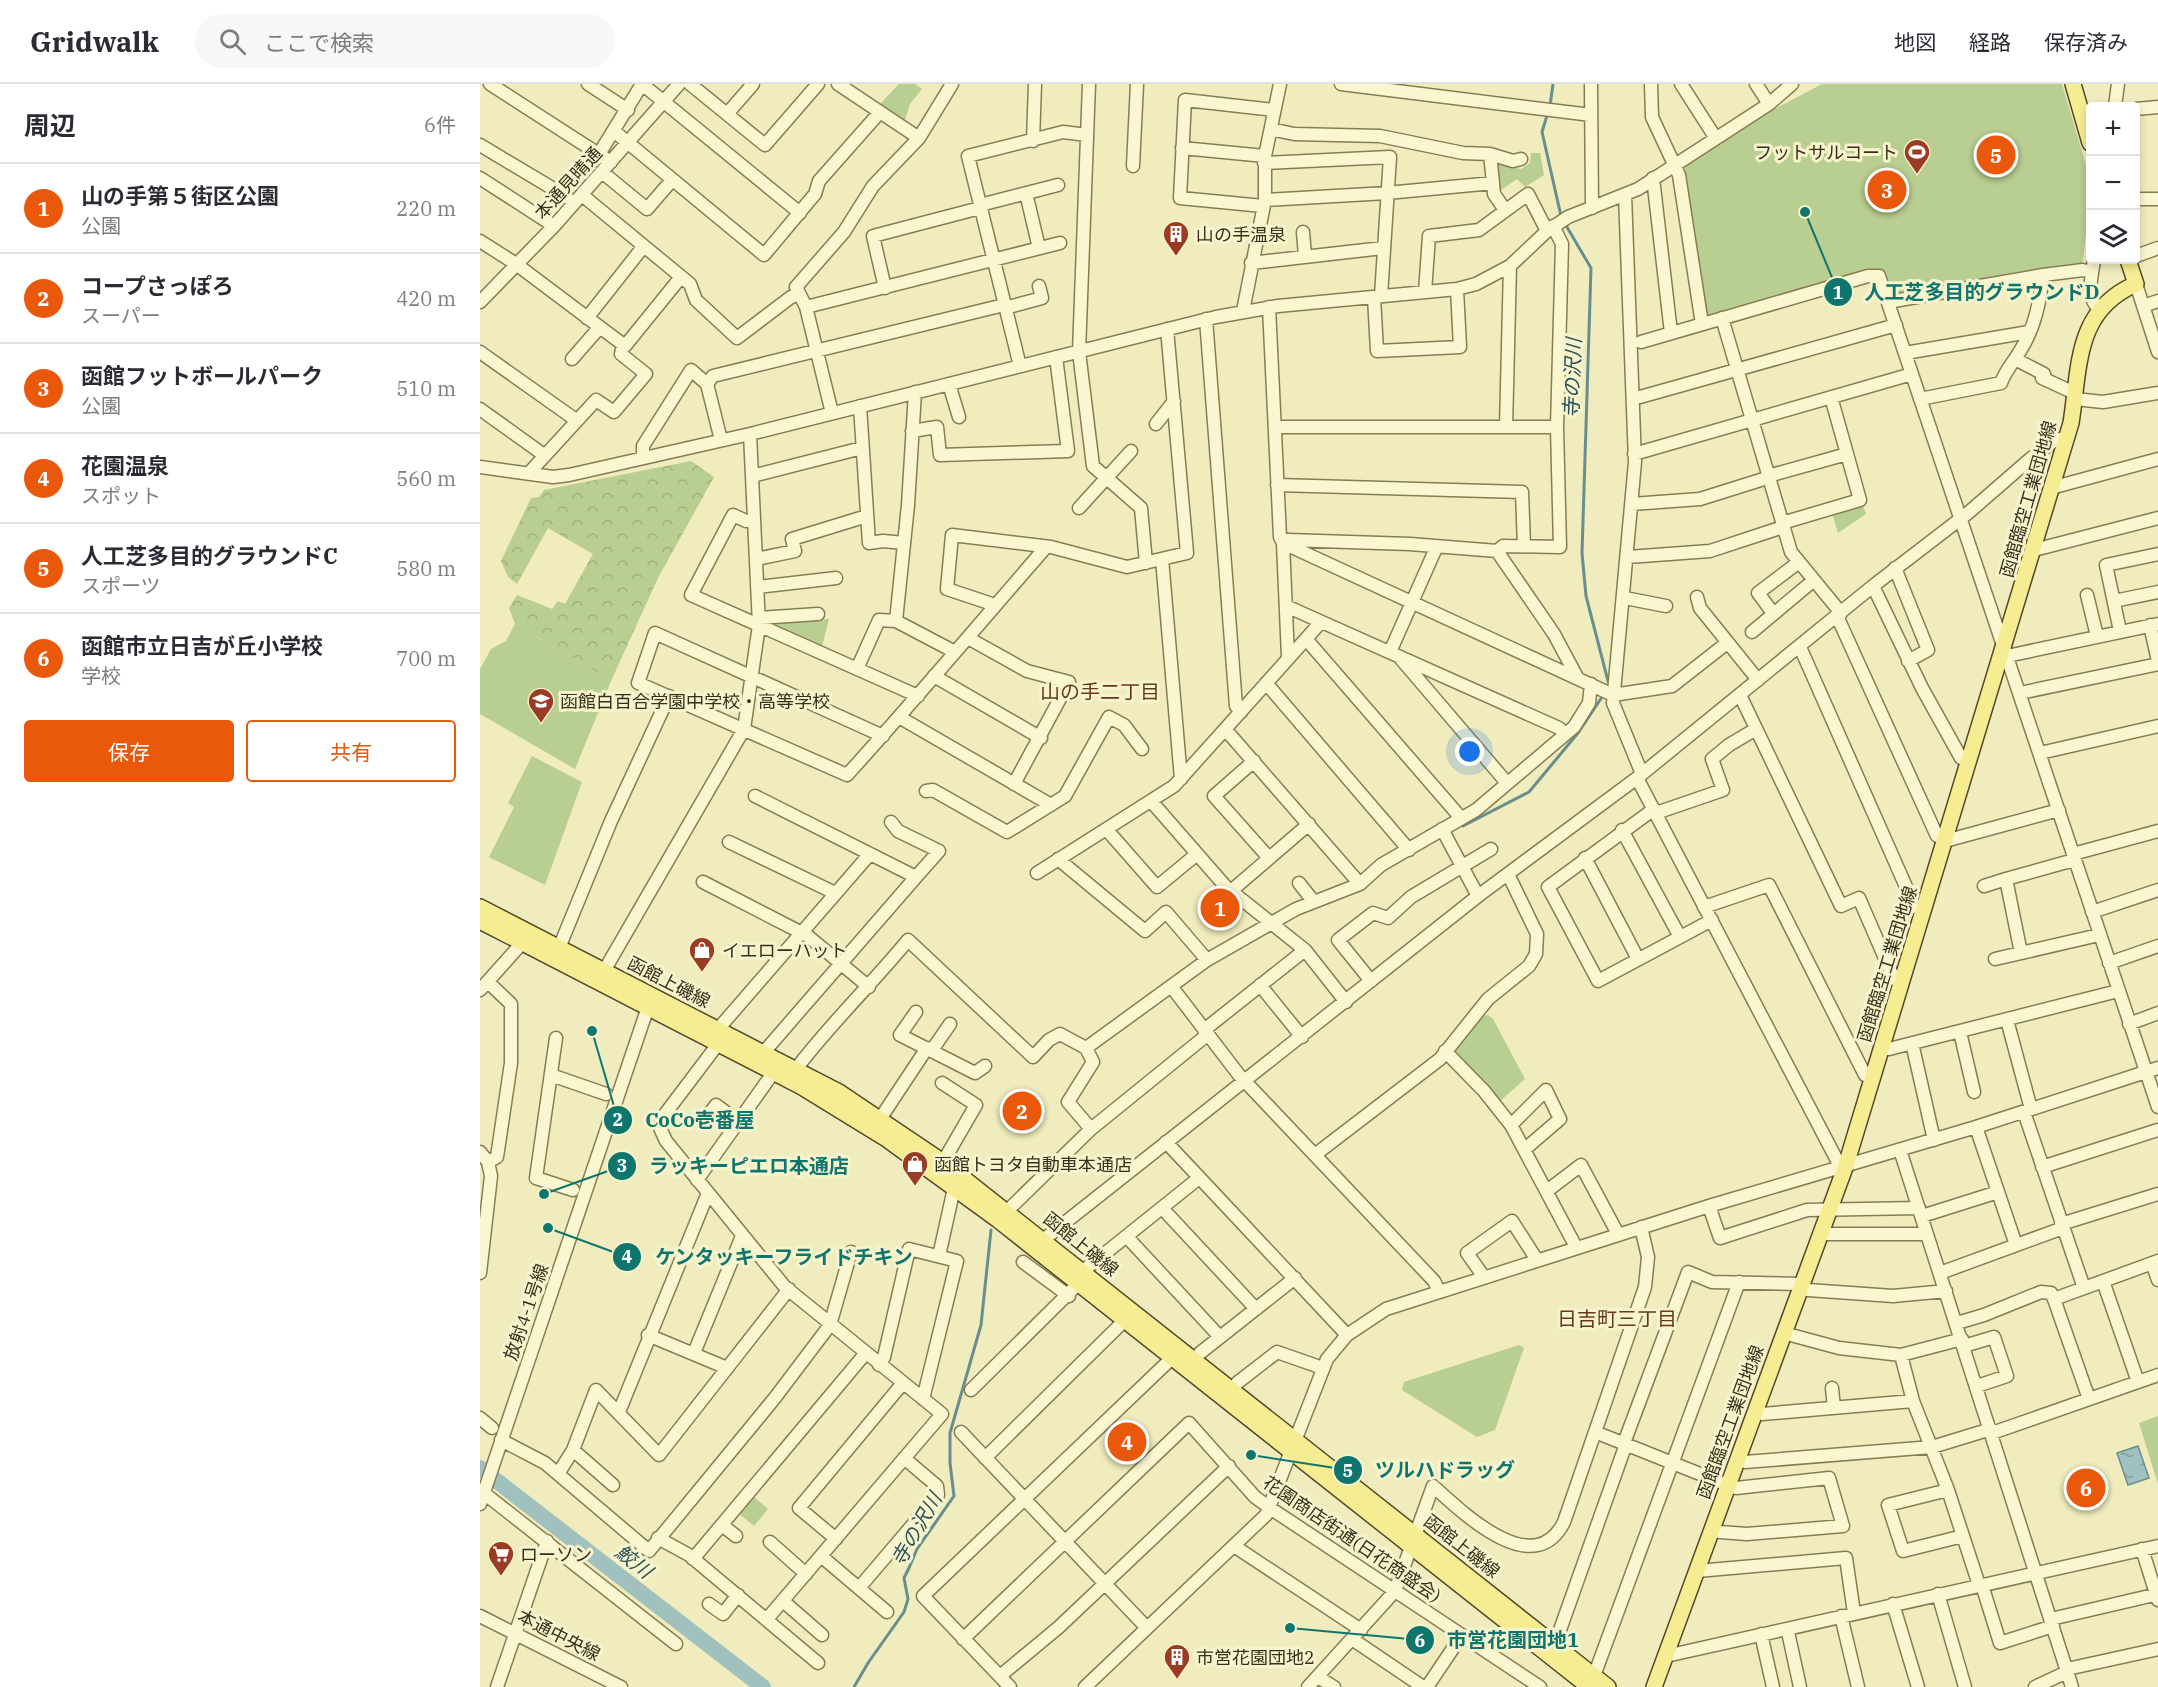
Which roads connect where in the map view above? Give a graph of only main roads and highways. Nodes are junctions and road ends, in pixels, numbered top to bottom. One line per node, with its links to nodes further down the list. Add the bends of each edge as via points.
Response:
1 (2073, 84): 2 (main road)
2 (2086, 127)
3 (2129, 264): 14 (main road, 函館臨空工業団地線, via 2136,284 2117,292 2099,309 2088,327 2072,394 2067,438 2005,651 1941,838 1805,1287)
4 (480, 907): 6 (main road, 函館上磯線, via 604,971)
5 (480, 921): 6 (main road, 函館上磯線, via 522,944)
6 (651, 1001): 7 (main road, 函館上磯線)
7 (718, 1036): 8 (main road, 函館上磯線); 8 (main road, 函館上磯線, via 764,1052 880,1119 943,1162)
8 (1002, 1215): 9 (main road, 函館上磯線); 9 (main road, 函館上磯線, via 1043,1240)
9 (1077, 1284): 10 (main road, 函館上磯線); 10 (main road, 函館上磯線)
10 (1292, 1444): 11 (main road, 函館上磯線)
11 (1414, 1540): 12 (main road, 函館上磯線); 12 (main road, 函館上磯線, via 1555,1644)
12 (1591, 1682): 13 (main road, 函館上磯線)
13 (1608, 1687)
14 (1654, 1687)

